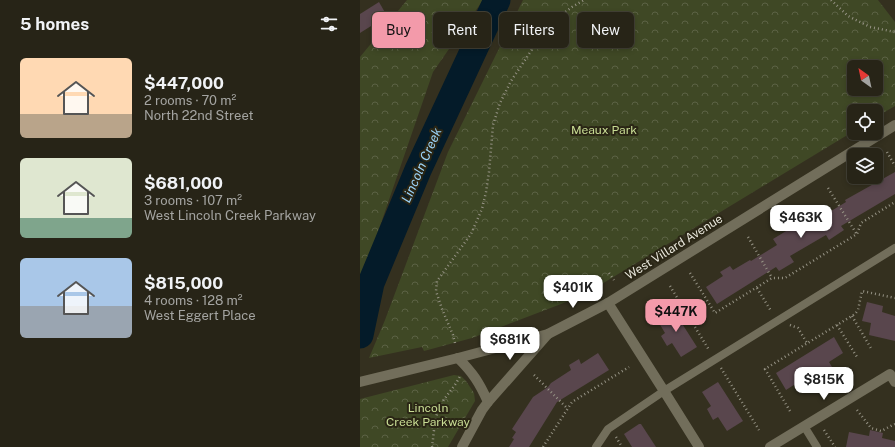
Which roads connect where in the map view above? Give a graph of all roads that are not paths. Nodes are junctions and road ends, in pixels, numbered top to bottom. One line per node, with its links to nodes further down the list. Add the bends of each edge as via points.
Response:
1 (895, 125): 3 (street, West Villard Avenue)
2 (895, 248): 8 (lane)
3 (608, 303): 4 (street, West Villard Avenue); 8 (street)
4 (548, 334): 5 (street, West Villard Avenue); 9 (street)
5 (458, 358): 7 (street, West Villard Avenue); 9 (street, via 476,378)
6 (892, 378): 10 (street)
7 (360, 382)
8 (664, 391): 12 (lane, via 608,429); 13 (street)
9 (488, 402): 11 (street)
10 (804, 426): 14 (street); 15 (lane)
11 (462, 447)
12 (596, 447)
13 (699, 447)
14 (770, 447)
15 (817, 447)

